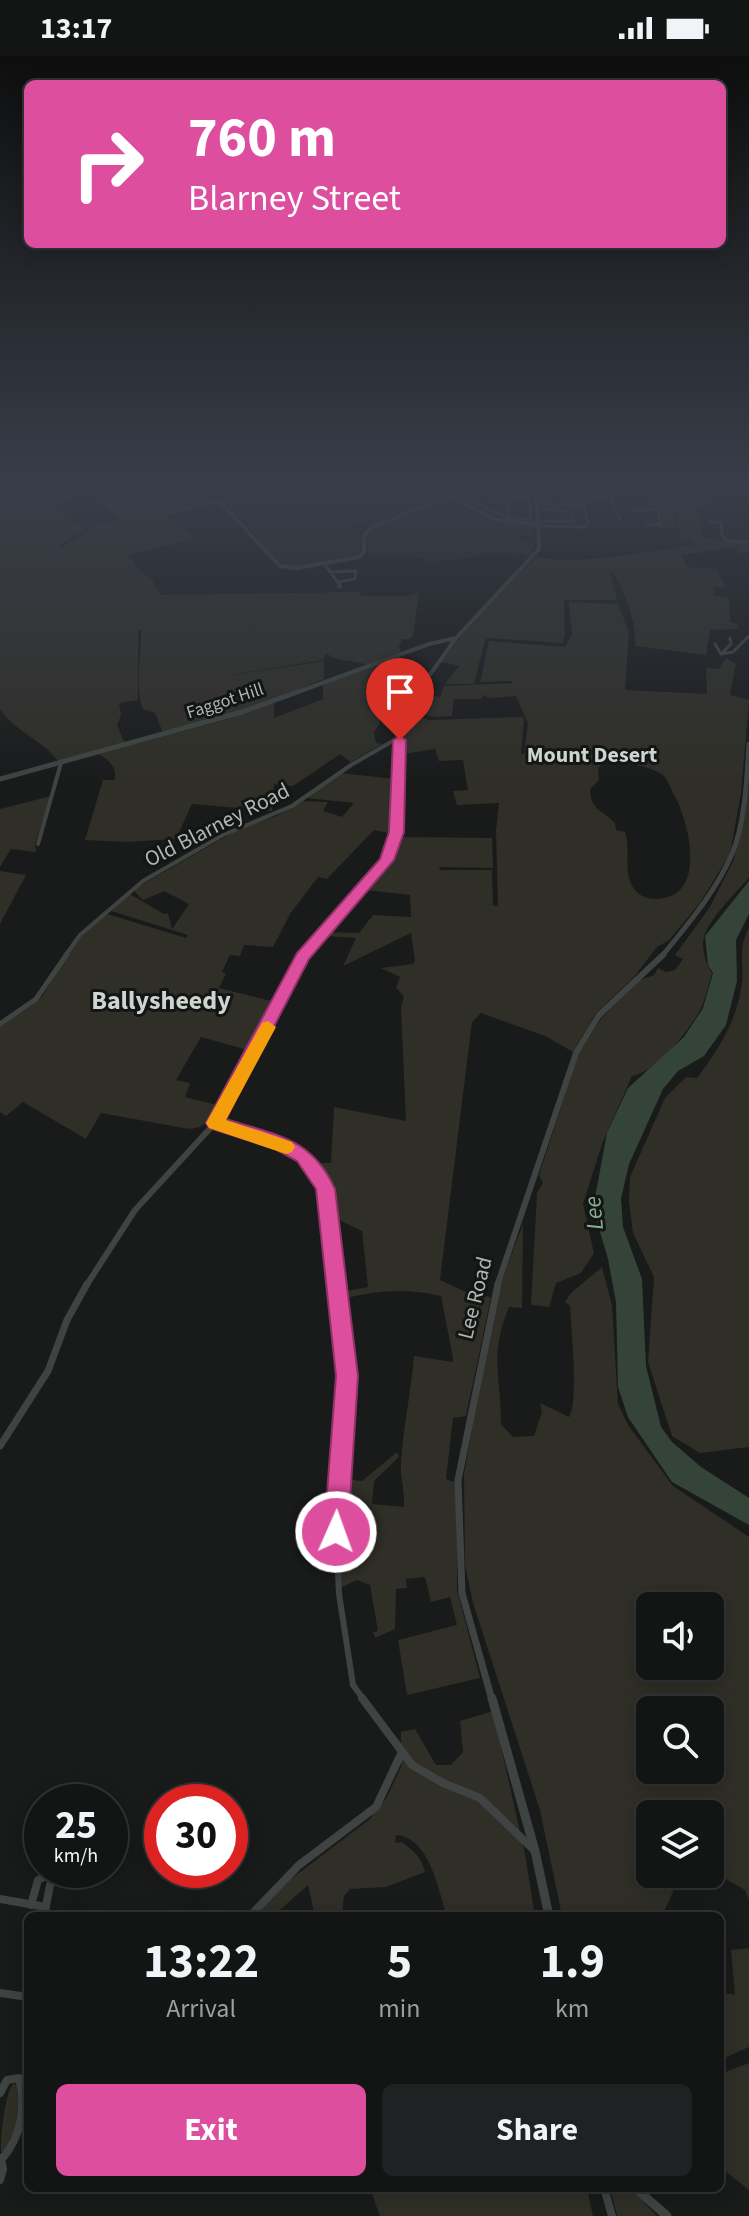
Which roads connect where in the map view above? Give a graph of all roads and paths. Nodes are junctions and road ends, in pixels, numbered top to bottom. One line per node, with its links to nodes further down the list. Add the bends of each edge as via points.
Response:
1 (508, 583): 3 (street)
2 (749, 636): 6 (street, via 733,652)
3 (456, 638): 7 (street, via 417,691); 9 (street, Faggot Hill, via 242,712)
4 (730, 638): 6 (street)
5 (715, 644): 6 (street)
6 (721, 654)
7 (398, 738): 12 (street, Old Blarney Road, via 292,806 223,835 143,881 80,935 36,999); 13 (street, via 397,832 387,860 303,957)
8 (749, 744): 16 (street, Lee Road, via 733,852 705,904 659,960 599,1015 576,1053 493,1299 471,1409 458,1480 462,1593)
9 (61, 763): 10 (street, Faggot Hill); 11 (street)
10 (0, 779)
11 (38, 844)
12 (0, 1024)
13 (215, 1123): 14 (street, via 135,1210 108,1248 67,1320 48,1371); 15 (street, via 303,1156 325,1189 347,1376 336,1502 347,1661 357,1693)
14 (0, 1446)
15 (401, 1754): 16 (street, via 443,1783 480,1798); 22 (street, via 376,1807 299,1865)
16 (535, 1851): 23 (street, Lee Road)
17 (36, 1888): 20 (street)
18 (50, 1888): 21 (street)
19 (0, 1899): 20 (street)
20 (31, 1905): 21 (street)
21 (45, 1911)
22 (254, 1912)
23 (548, 1912)
24 (0, 1993): 25 (street)
25 (24, 1993)
26 (0, 2093): 27 (street, via 7,2080 19,2078 21,2114 14,2141)
27 (1, 2158): 28 (street)
28 (0, 2180)
29 (605, 2192): 31 (street)
30 (640, 2192): 32 (street)
31 (612, 2216)
32 (667, 2216)

